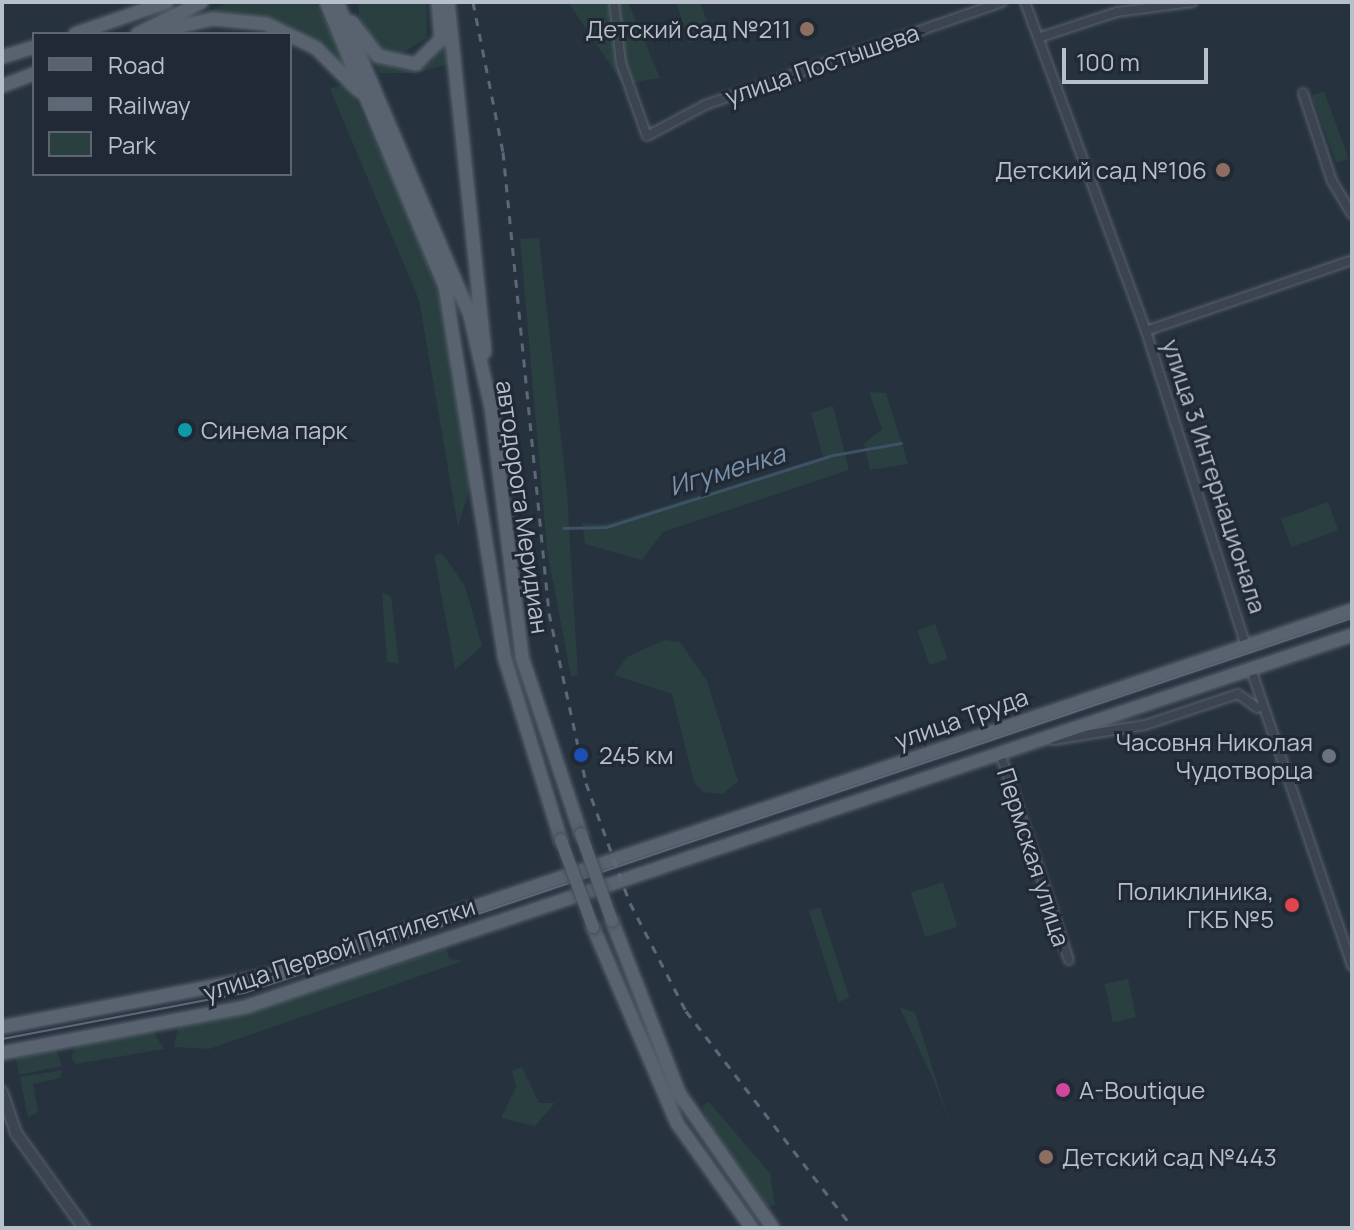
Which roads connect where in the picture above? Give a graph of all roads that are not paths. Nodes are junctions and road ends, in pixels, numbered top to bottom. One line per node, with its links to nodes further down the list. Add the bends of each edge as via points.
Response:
1 (151, 2): 12 (main road)
2 (167, 2): 12 (main road)
3 (202, 2): 15 (main road)
4 (326, 2): 25 (main road, автодорога Меридиан)
5 (338, 2): 6 (main road, via 370,48 403,66 435,50 443,23); 29 (main road, автодорога Меридиан, via 458,276)
6 (438, 2)
7 (448, 2): 29 (main road)
8 (614, 2): 9 (street, улица Постышева, via 621,63 647,136 705,105)
9 (1002, 2)
10 (1025, 2): 19 (street, улица 3 Интернационала)
11 (1192, 2): 19 (street, via 1117,12)
12 (138, 13): 13 (main road)
13 (116, 28): 14 (main road)
14 (89, 32)
15 (141, 32)
16 (155, 32): 17 (main road, via 213,19)
17 (285, 32)
18 (292, 36): 25 (main road, via 331,60)
19 (1041, 37): 28 (street, улица 3 Интернационала)
20 (32, 48): 21 (main road)
21 (2, 57)
22 (32, 75): 23 (main road)
23 (2, 86)
24 (1303, 93): 26 (street, via 1332,181)
25 (384, 131): 45 (main road, автодорога Меридиан, bridge, via 455,322 504,656 561,840 677,1123)
26 (1352, 214)
27 (1352, 260): 28 (street)
28 (1146, 331): 32 (street, улица 3 Интернационала)
29 (491, 407): 46 (main road, автодорога Меридиан, bridge, via 519,643 581,834 679,1093)
30 (1352, 610): 32 (main road, улица Труда)
31 (1352, 635): 33 (main road, улица Труда)
32 (1246, 646): 33 (main road, улица 3 Интернационала); 37 (main road, улица Труда)
33 (1251, 669): 34 (street, улица 3 Интернационала); 35 (main road, улица Труда)
34 (1260, 710): 35 (street, via 1238,694 1145,725); 40 (street, улица 3 Интернационала)
35 (1026, 744): 36 (main road, улица Труда)
36 (1000, 753): 38 (main road, улица Труда); 39 (street, Пермская улица)
37 (584, 868): 41 (main road, улица Первой Пятилетки, via 249,982)
38 (591, 890): 42 (main road, улица Первой Пятилетки, via 234,1010)
39 (1069, 960)
40 (1352, 966)
41 (2, 1027)
42 (2, 1053)
43 (2, 1092): 44 (street, via 16,1133)
44 (84, 1228)
45 (752, 1228)
46 (773, 1228)

